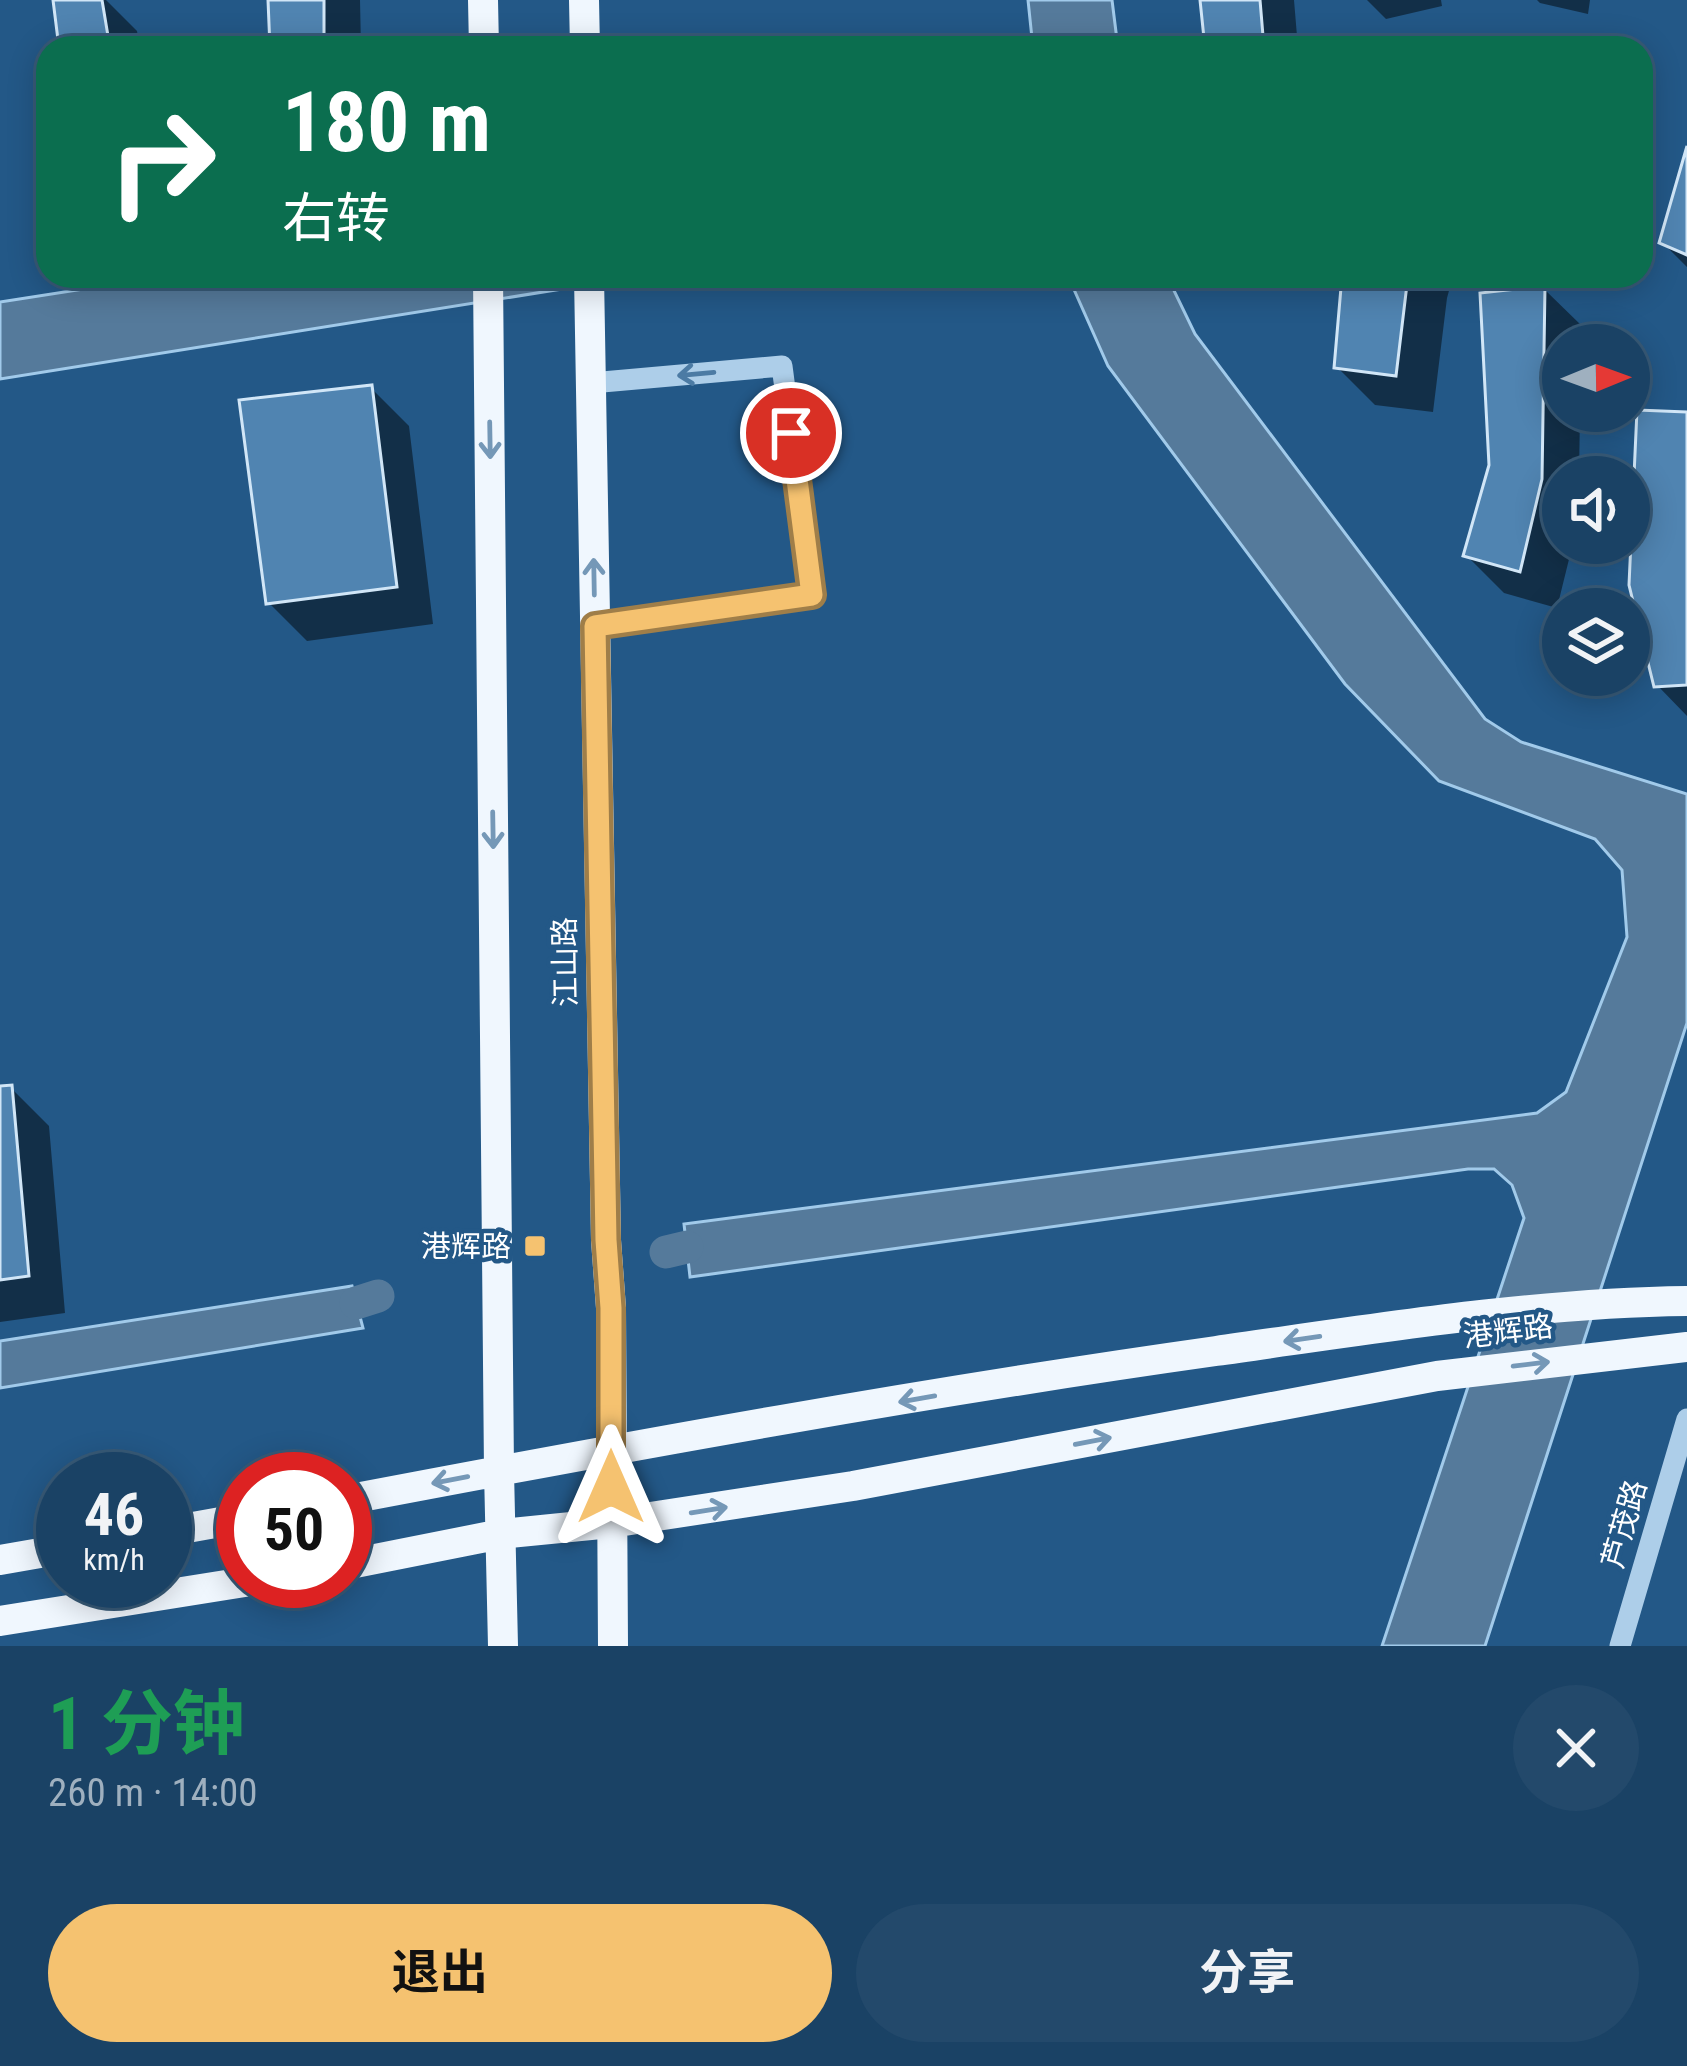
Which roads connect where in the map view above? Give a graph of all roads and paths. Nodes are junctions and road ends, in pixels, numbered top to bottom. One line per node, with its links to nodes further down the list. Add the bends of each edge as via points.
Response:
1 (483, 0): 3 (main road)
2 (584, 0): 4 (main road)
3 (484, 36)
4 (585, 36)
5 (488, 288): 13 (main road, one-way to 13)
6 (589, 290): 7 (main road, 江山路)
7 (591, 383): 8 (main road, 江山路, one-way to 7); 8 (street, one-way to 7, via 812,595 782,366)
8 (595, 626): 12 (main road, 江山路)
9 (1687, 1301): 12 (main road, 港辉路, one-way to 12, via 1418,1322)
10 (1687, 1347): 15 (main road, 港辉路, one-way to 10, via 1437,1376)
11 (1687, 1419): 24 (street, 芦茂路)
12 (611, 1452): 13 (main road, 港辉路); 15 (main road, 江山路)
13 (499, 1471): 14 (main road, 港辉路, one-way to 14); 16 (main road)
14 (372, 1495)
15 (611, 1523): 16 (main road, 港辉路); 23 (main road, 江山路)
16 (500, 1534): 19 (main road, 港辉路); 22 (main road)
17 (36, 1554): 18 (main road)
18 (0, 1560)
19 (372, 1560)
20 (216, 1587): 21 (main road)
21 (0, 1621)
22 (503, 1646)
23 (613, 1646)
24 (1620, 1646)

